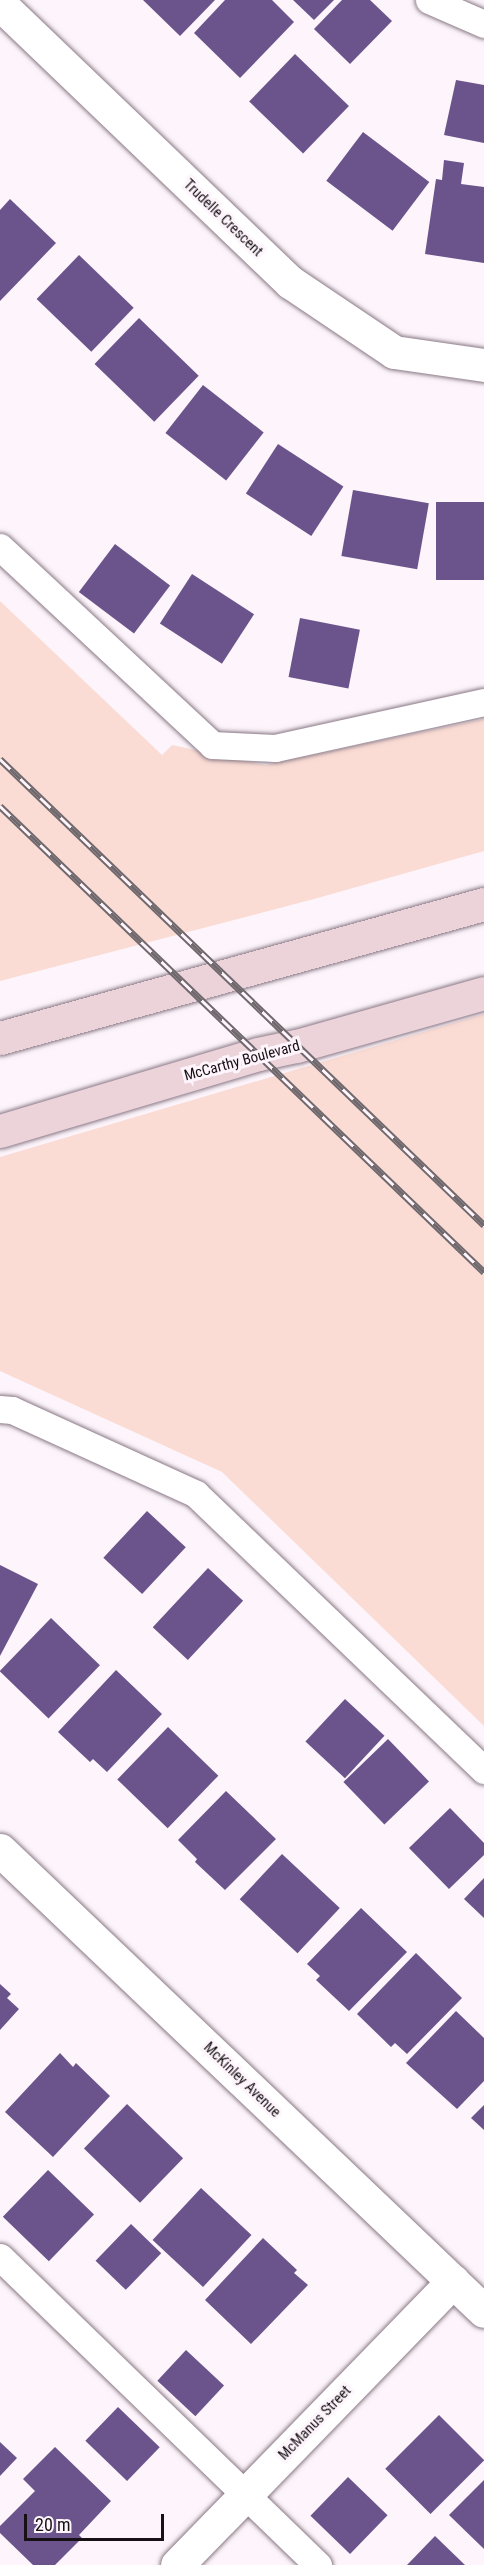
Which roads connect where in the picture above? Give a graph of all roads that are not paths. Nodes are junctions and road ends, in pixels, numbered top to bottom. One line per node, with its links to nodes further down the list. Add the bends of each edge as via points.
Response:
1 (429, 0): 3 (lane)
2 (0, 4): 4 (street, Trudelle Crescent, via 290,282 394,352)
3 (484, 24)
4 (484, 365)
5 (0, 547): 6 (lane, via 212,745 275,748)
6 (484, 702)
7 (484, 904): 9 (main road)
8 (484, 993): 10 (main road, McCarthy Boulevard, via 258,1054)
9 (0, 1038)
10 (0, 1131)
11 (0, 1409): 12 (lane, via 12,1410 196,1494)
12 (484, 1770)
13 (0, 1850): 15 (street, McKinley Avenue)
14 (0, 2257): 17 (lane)
15 (453, 2281): 16 (street, McKinley Avenue); 17 (street, McManus Street)
16 (484, 2311)
17 (245, 2495): 18 (street, McManus Street); 19 (lane)
18 (177, 2565)
19 (318, 2565)

